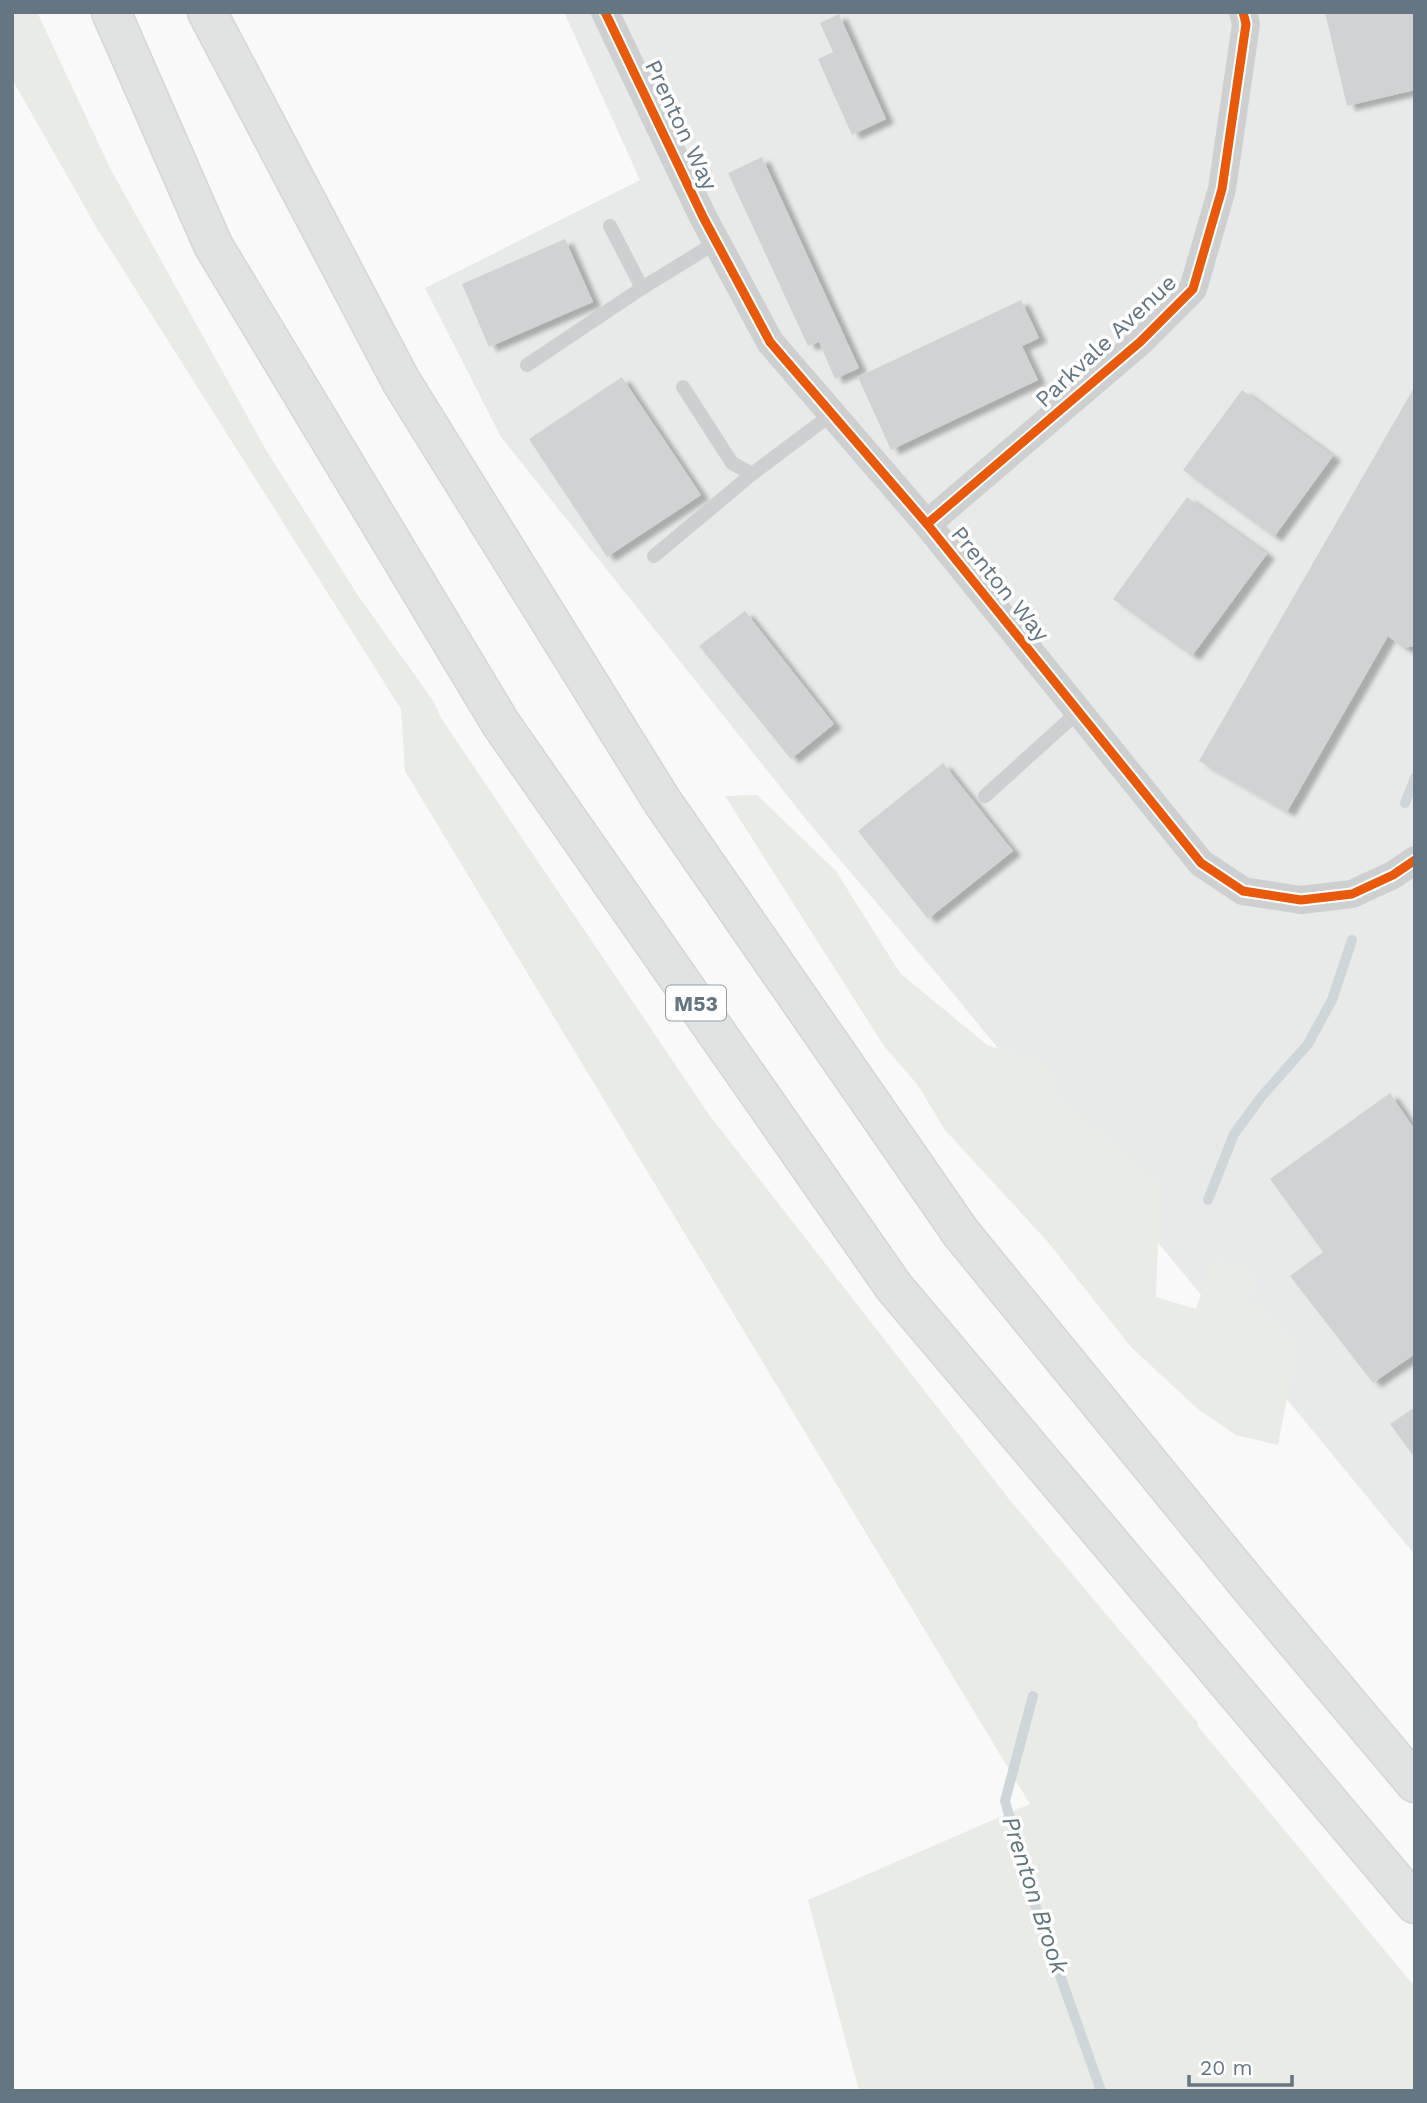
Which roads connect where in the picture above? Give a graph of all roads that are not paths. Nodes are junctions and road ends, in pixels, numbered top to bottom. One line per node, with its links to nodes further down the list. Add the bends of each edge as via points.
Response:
1 (111, 12): 18 (highway, M53, via 213,245 501,724 894,1287)
2 (207, 12): 17 (highway, via 401,381 662,800 961,1233)
3 (605, 12): 6 (street, Prenton Way)
4 (1243, 12): 12 (street, Parkvale Avenue, via 1222,189 1193,289 1140,342)
5 (610, 226): 7 (lane)
6 (716, 242): 7 (lane); 10 (street, Prenton Way, via 770,342)
7 (642, 288): 8 (lane)
8 (527, 365)
9 (684, 387): 11 (lane, via 732,463)
10 (832, 414): 11 (lane); 12 (street, Prenton Way)
11 (752, 474): 13 (lane)
12 (927, 524): 14 (street, Prenton Way)
13 (654, 556)
14 (1078, 712): 15 (lane); 16 (street, Prenton Way, via 1201,863 1243,891 1301,900 1352,894)
15 (985, 796)
16 (1415, 860)
17 (1415, 1783)
18 (1415, 1904)

